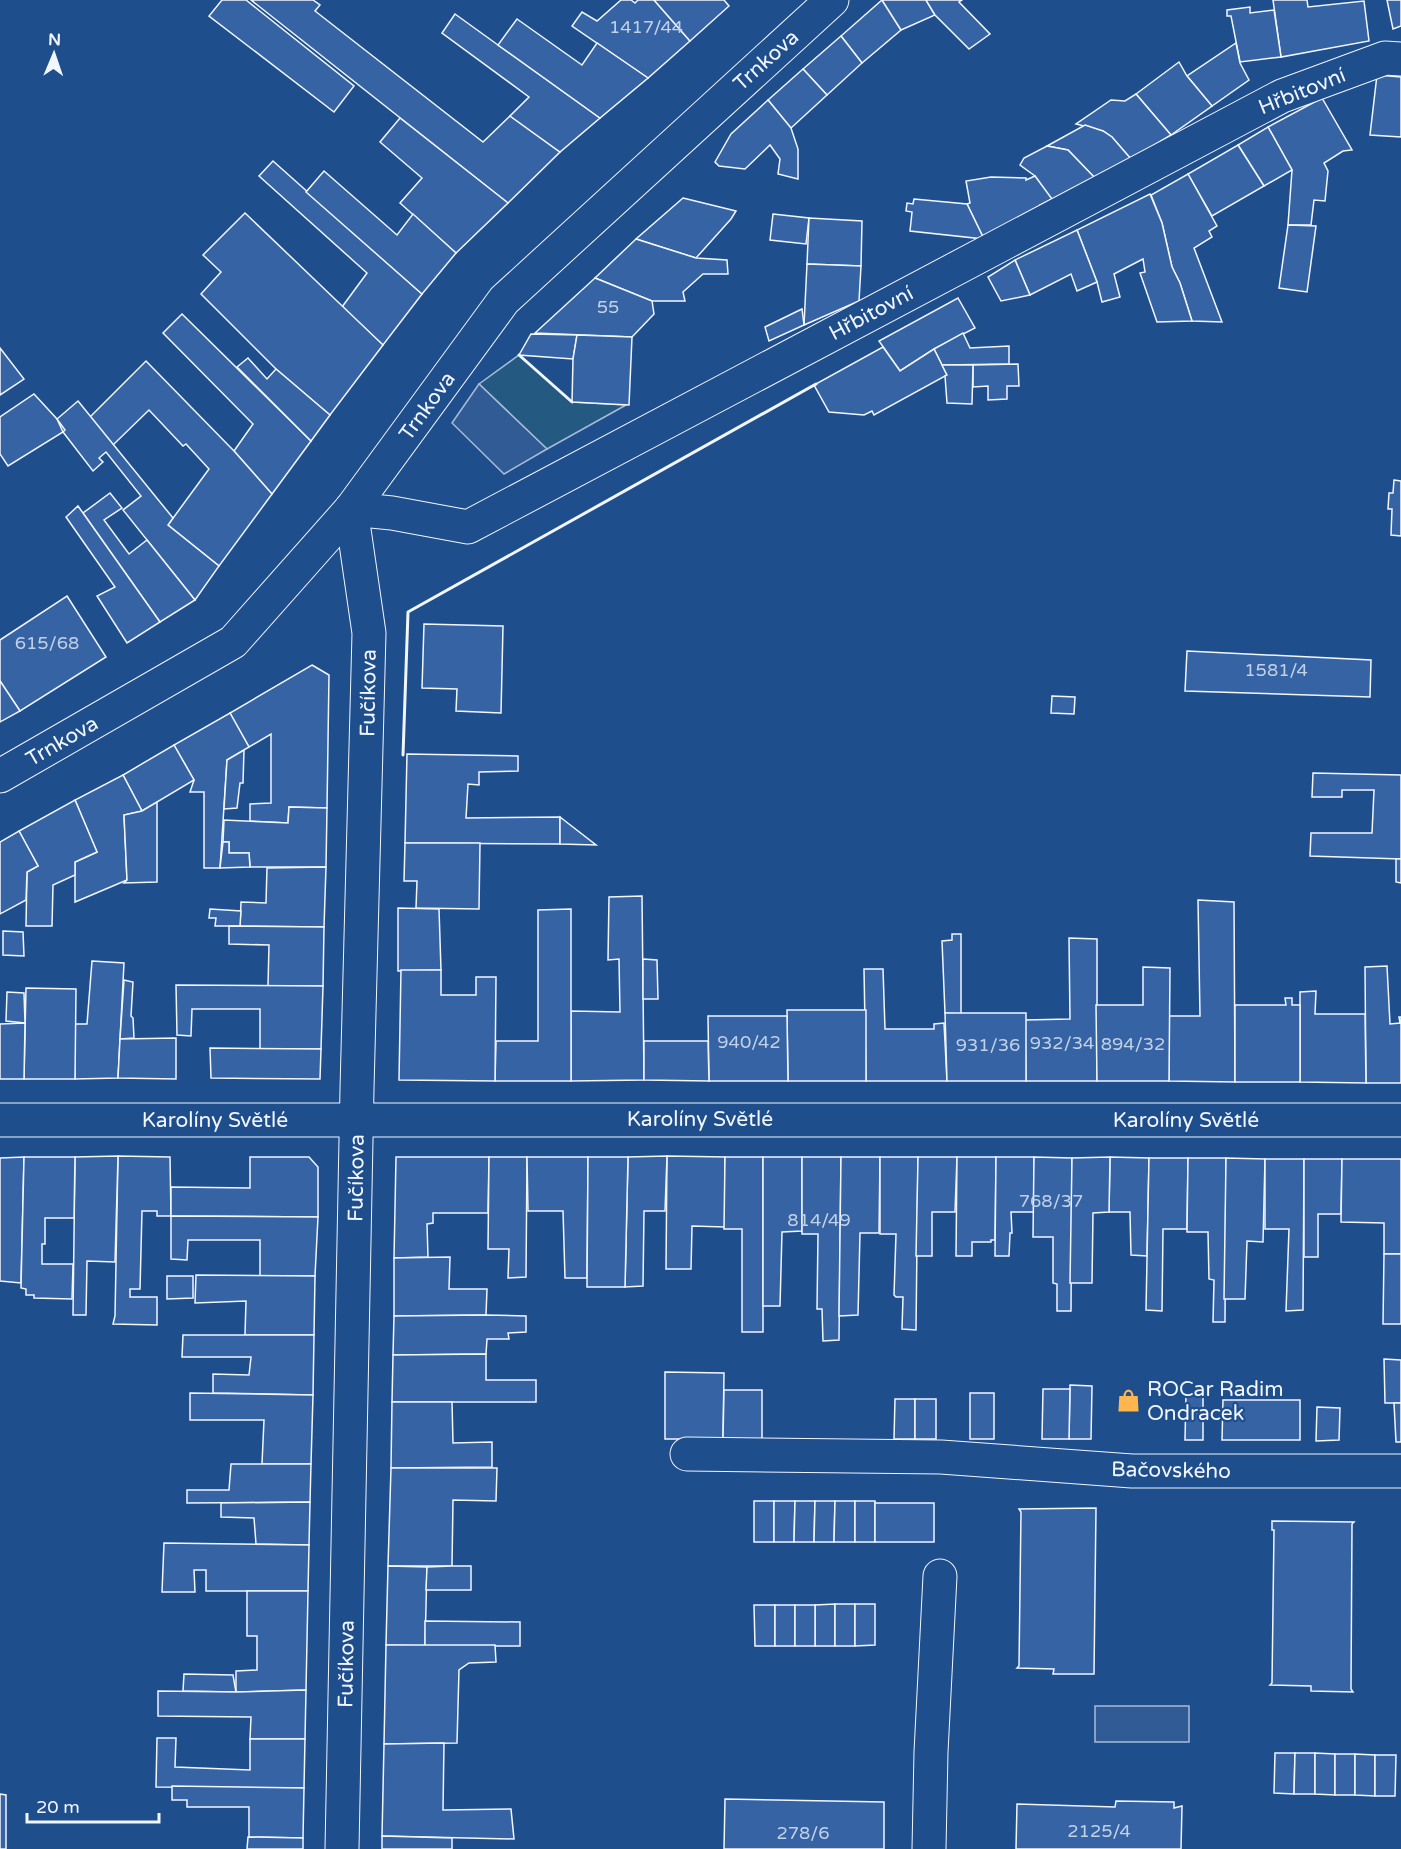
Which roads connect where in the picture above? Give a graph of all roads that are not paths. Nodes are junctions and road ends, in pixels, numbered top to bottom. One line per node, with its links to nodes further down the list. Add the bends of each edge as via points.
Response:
1 (831, 0): 3 (street, Trnkova, via 504,300)
2 (1396, 54): 3 (street, Hřbitovní, via 1282,96 468,527)
3 (351, 509): 4 (street, Trnkova, via 234,642); 5 (street, Fučíkova, via 369,633)
4 (0, 777)
5 (357, 1119): 6 (street, Karolíny Světlé); 7 (street, Karolíny Světlé); 11 (street, Fučíkova)
6 (0, 1120)
7 (1401, 1120)
8 (687, 1454): 9 (street, Bačovského, via 940,1457 1132,1471)
9 (1401, 1471)
10 (940, 1576): 12 (street)
11 (342, 1849)
12 (929, 1849)

